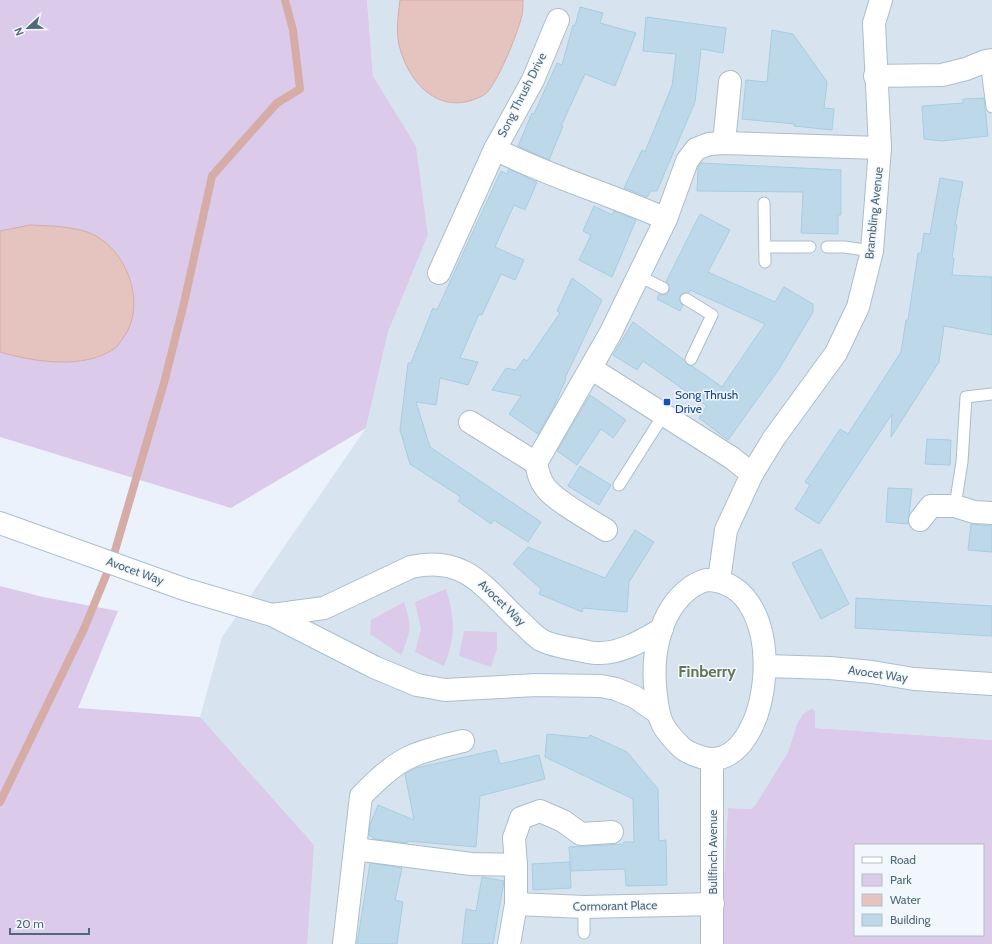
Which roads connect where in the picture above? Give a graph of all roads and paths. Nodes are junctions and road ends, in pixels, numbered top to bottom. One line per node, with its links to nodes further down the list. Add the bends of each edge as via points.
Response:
1 (881, 0): 4 (street, Brambling Avenue, via 874,23)
2 (558, 20): 9 (street, Song Thrush Drive, via 533,80)
3 (989, 60): 4 (street, via 966,70 942,75); 6 (lane)
4 (875, 76): 8 (street, Brambling Avenue)
5 (730, 82): 7 (street)
6 (992, 107)
7 (724, 143): 8 (street); 11 (street, via 709,144 696,149 687,161)
8 (880, 148): 15 (street, Brambling Avenue)
9 (495, 149): 11 (street, Song Thrush Drive); 17 (street, Song Thrush Drive)
10 (764, 204): 12 (lane)
11 (666, 219): 18 (street)
12 (765, 247): 13 (lane); 16 (lane)
13 (810, 247)
14 (827, 247): 15 (lane)
15 (872, 251): 27 (street, Brambling Avenue, via 858,308 836,353 774,438)
16 (765, 262)
17 (439, 273)
18 (639, 276): 19 (lane); 22 (street)
19 (663, 288)
20 (686, 299): 21 (lane, via 712,315)
21 (691, 359)
22 (592, 369): 24 (street); 26 (street)
23 (992, 394): 29 (lane, via 966,397 962,462)
24 (664, 414): 27 (street); 28 (lane)
25 (470, 422): 26 (street)
26 (536, 463): 33 (street, via 545,487)
27 (752, 474): 34 (street, Brambling Avenue, via 726,530)
28 (619, 485)
29 (954, 506): 30 (street, via 974,512); 31 (street, via 931,506)
30 (992, 513)
31 (920, 520)
32 (0, 523): 35 (street, Avocet Way, via 184,589)
33 (606, 530)
34 (719, 580): 36 (street, via 706,580 690,588 669,613); 37 (street, via 732,586 748,600 758,620 764,643)
35 (272, 615): 36 (street, Avocet Way, via 324,608 400,570 421,564 447,565 475,577 541,640 557,645 600,653 628,647); 39 (street, Avocet Way, via 374,667 417,685 445,690 537,685 601,686 635,697)
36 (662, 629): 39 (street, via 656,646 654,667)
37 (764, 666): 38 (street, Avocet Way, via 830,668 914,679); 41 (street, via 762,698 752,725 737,750 725,757)
38 (992, 684)
39 (658, 713): 41 (street, via 663,726 686,751)
40 (464, 741): 43 (street, via 412,756 398,764 360,796)
41 (712, 759): 46 (street, Bullfinch Avenue)
42 (612, 832): 44 (street, via 581,834 563,821 540,811 521,818 514,838)
43 (355, 849): 44 (street, via 471,864); 49 (street)
44 (516, 865): 45 (street)
45 (516, 904): 47 (street, Cormorant Place); 50 (street)
46 (713, 904): 47 (street, Cormorant Place); 51 (street, Bullfinch Avenue)
47 (584, 907): 48 (lane)
48 (584, 933)
49 (344, 944)
50 (509, 944)
51 (712, 944)

